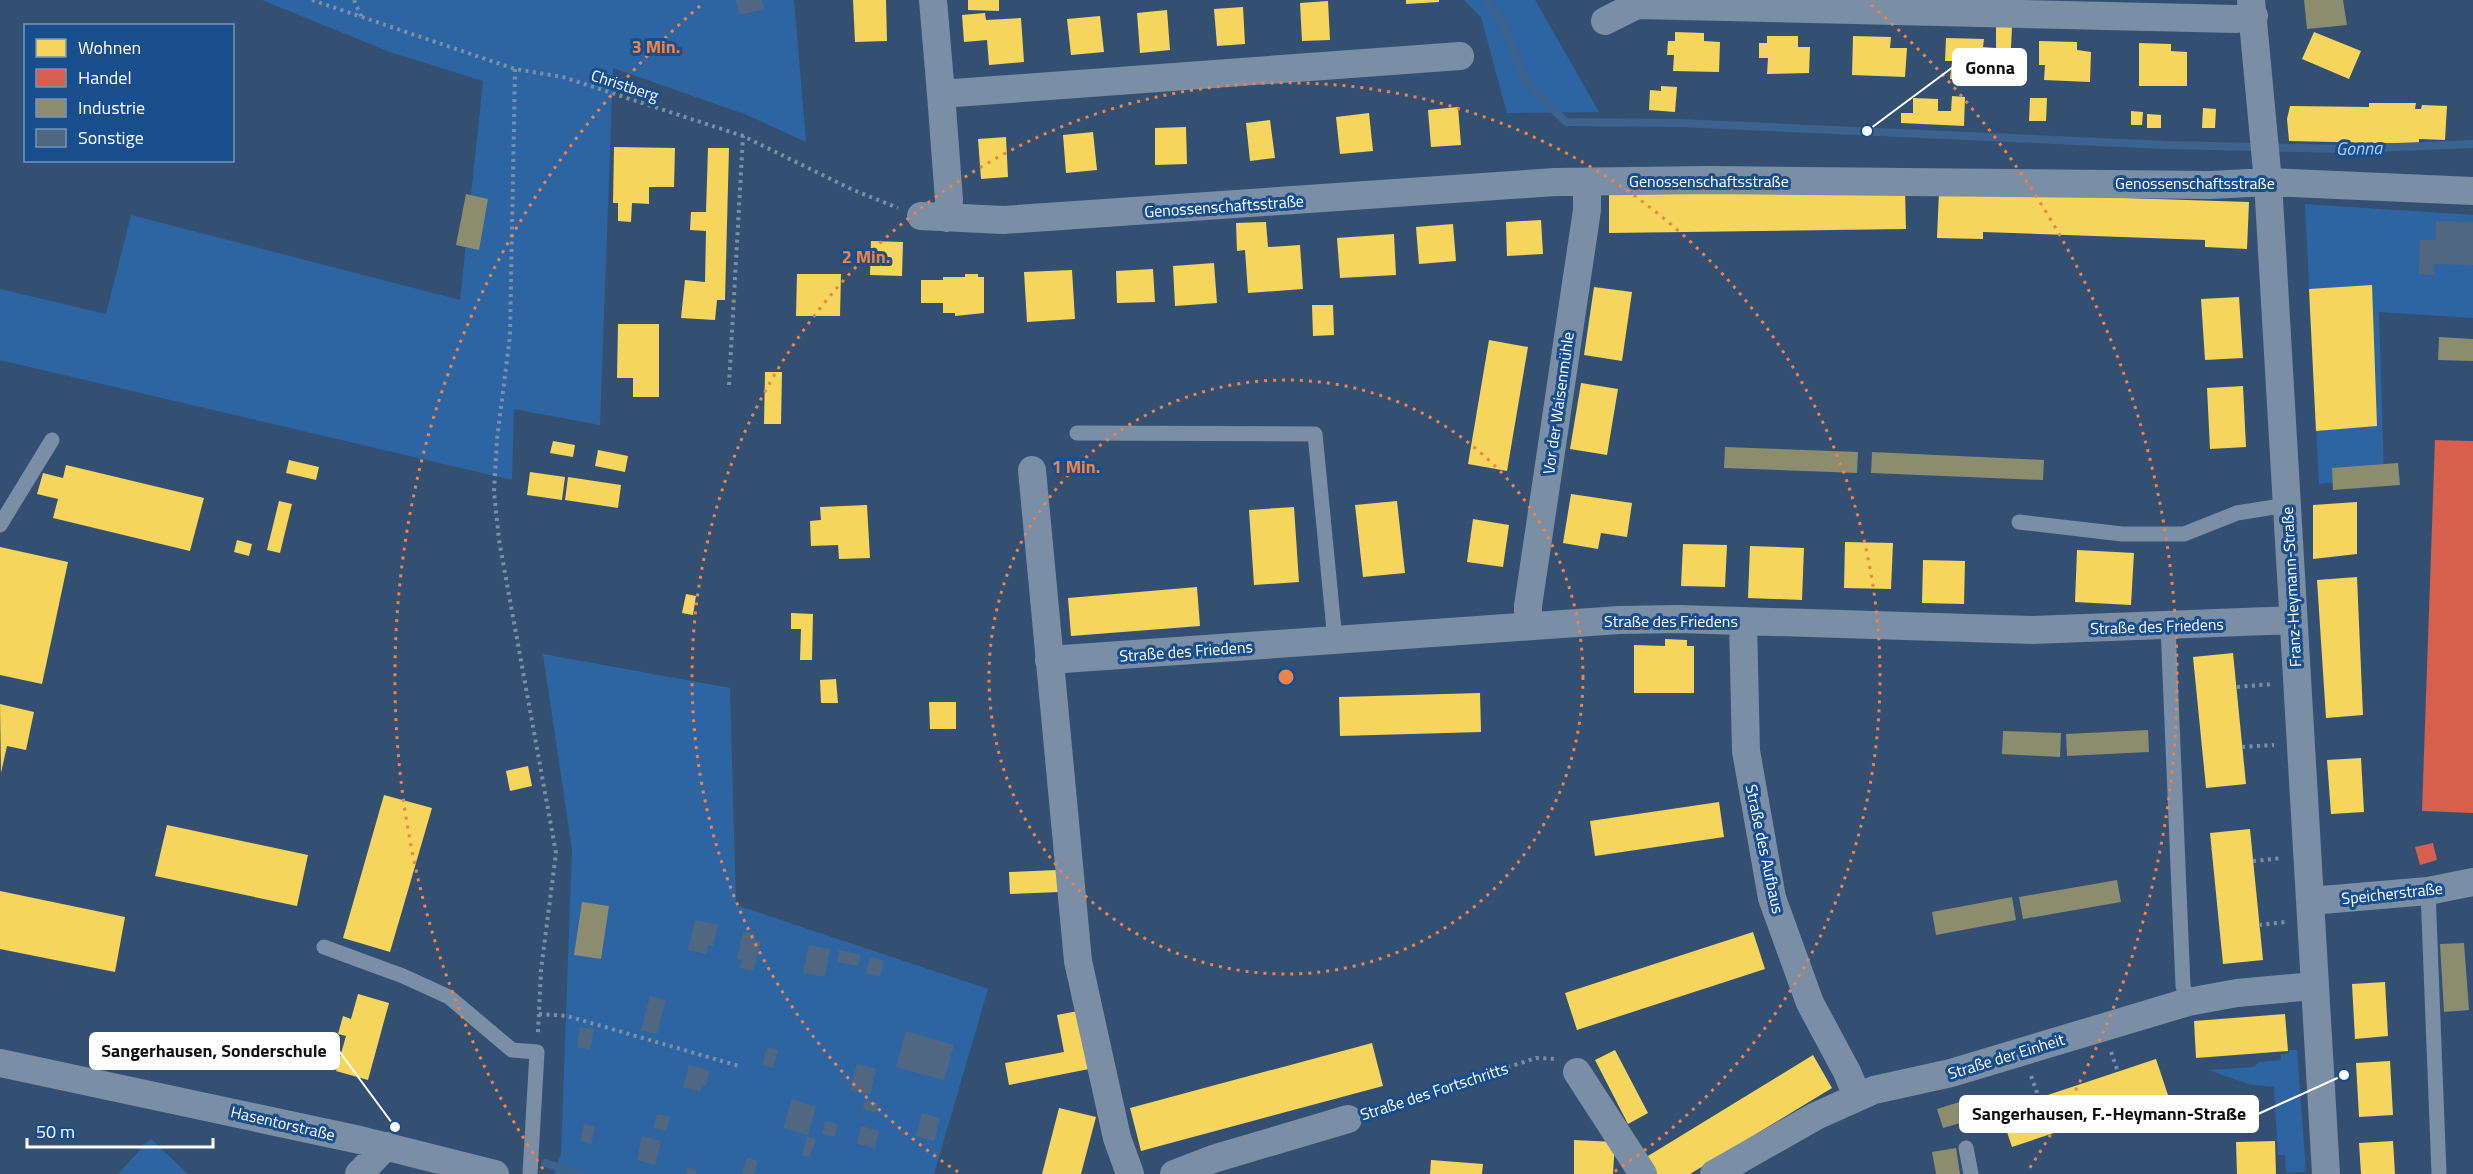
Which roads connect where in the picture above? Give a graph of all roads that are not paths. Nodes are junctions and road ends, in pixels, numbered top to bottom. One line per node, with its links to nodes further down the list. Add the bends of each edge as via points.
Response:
1 (933, 0): 5 (street)
2 (2253, 8): 3 (street, via 2236,19 1637,5); 6 (street, Franz-Heymann-Straße)
3 (1605, 21)
4 (1460, 56): 5 (street)
5 (941, 94): 7 (street, Genossenschaftsstraße, via 949,200 934,217 1003,220)
6 (2267, 161): 7 (street, Genossenschaftsstraße, via 2210,185); 8 (street, Genossenschaftsstraße); 12 (street, Franz-Heymann-Straße)
7 (1587, 182): 17 (street, Vor der Waisenmühle, via 1587,210)
8 (2473, 190)
9 (1077, 433): 19 (lane, via 1315,434)
10 (52, 440): 14 (lane)
11 (1032, 470): 20 (street)
12 (2287, 505): 13 (lane, via 2237,513 2184,534 2122,534); 15 (street, Franz-Heymann-Straße)
13 (2019, 522)
14 (0, 525)
15 (2293, 620): 18 (street, Straße des Friedens); 23 (street, Franz-Heymann-Straße)
16 (1743, 621): 17 (street, Straße des Friedens, via 1619,620); 18 (street, Straße des Friedens, via 2032,630); 29 (street, Straße des Aufbaus, via 1746,751 1772,898 1810,1003)
17 (1528, 625): 19 (street, Straße des Friedens)
18 (2168, 626): 26 (lane, via 2183,986)
19 (1335, 640): 20 (street, Straße des Friedens)
20 (1049, 660): 36 (street, via 1078,961 1119,1144)
21 (2473, 882): 22 (street, Speicherstraße)
22 (2428, 891): 23 (street, Speicherstraße); 42 (lane)
23 (2310, 901): 25 (street, Franz-Heymann-Straße)
24 (324, 947): 35 (lane, via 449,997 512,1050 537,1052)
25 (2314, 986): 26 (street, Straße der Einheit); 41 (street, Franz-Heymann-Straße)
26 (2188, 1002): 29 (street, Straße der Einheit, via 1951,1073)
27 (0, 1063): 31 (street, Hasentorstraße)
28 (1577, 1072): 38 (street)
29 (1857, 1096): 39 (street, Straße der Einheit)
30 (1348, 1119): 37 (street, Straße des Fortschritts)
31 (386, 1146): 33 (street); 34 (street, Hasentorstraße)
32 (1966, 1148): 40 (lane)
33 (360, 1174)
34 (495, 1174)
35 (530, 1174)
36 (1130, 1174)
37 (1174, 1174)
38 (1643, 1174)
39 (1713, 1174)
40 (1971, 1174)
41 (2326, 1174)
42 (2439, 1174)

